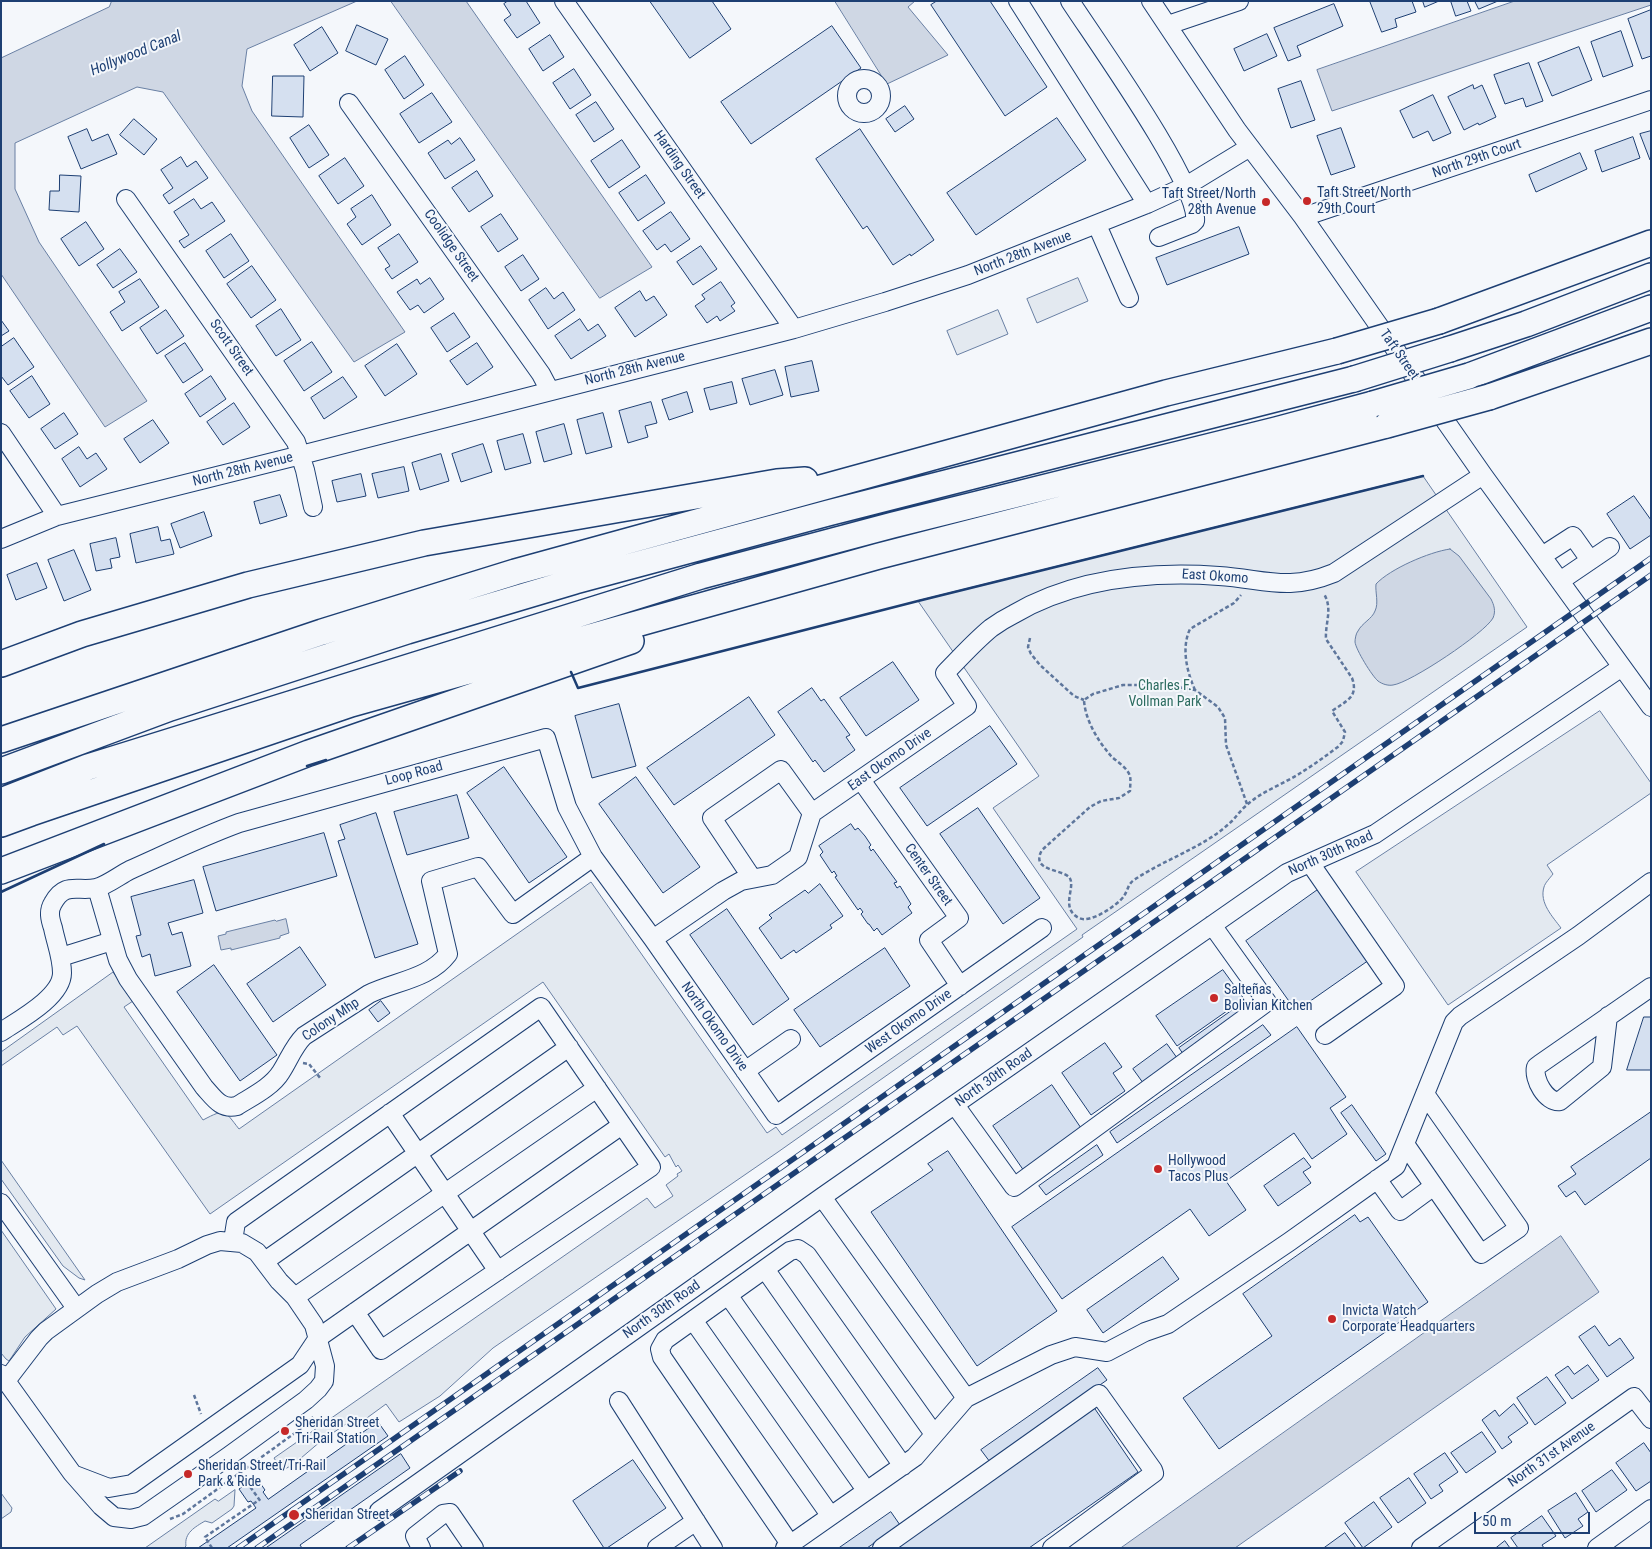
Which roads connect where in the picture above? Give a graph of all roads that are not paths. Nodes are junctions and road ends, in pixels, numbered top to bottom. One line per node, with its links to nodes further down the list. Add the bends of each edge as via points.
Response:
1 (564, 1): 20 (street, Harding Street)
2 (1018, 1): 12 (street)
3 (1070, 1): 10 (street, via 1153,126)
4 (1151, 1): 6 (street, Taft Street)
5 (1239, 1): 6 (street)
6 (1168, 25): 9 (street, Taft Street)
7 (1651, 100): 13 (street, North 29th Court)
8 (349, 103): 22 (street, Coolidge Street)
9 (1250, 147): 10 (street, North 28th Avenue); 13 (street, Taft Street)
10 (1186, 186): 12 (street, North 28th Avenue); 15 (street, via 1195,210 1195,221)
11 (126, 199): 24 (street, Scott Street, via 296,442)
12 (1147, 204): 14 (street, North 28th Avenue)
13 (1303, 218): 25 (street, Taft Street)
14 (1097, 225): 18 (street); 20 (street, North 28th Avenue, via 968,275)
15 (1159, 237)
16 (1651, 243): 26 (highway, bridge, via 1439,321)
17 (1651, 276): 41 (highway, bridge, via 1526,324 1354,379 828,513 575,581 407,631 170,708)
18 (1129, 298)
19 (1651, 308): 43 (highway, bridge, via 1469,376 1373,404 701,576 88,767)
20 (794, 329): 22 (street, North 28th Avenue)
21 (1651, 341): 31 (highway, bridge, via 1488,397)
22 (550, 390): 24 (street, North 28th Avenue)
23 (1, 433): 28 (street)
24 (301, 455): 27 (street, Scott Street); 28 (street, North 28th Avenue)
25 (1483, 475): 32 (street, Taft Street); 37 (street, East Okomo, via 1334,573 1317,580 1278,584 1220,576 1146,574 1067,590 1030,604 992,627 945,673)
26 (858, 478): 35 (highway, via 778,482 424,543 248,585 82,634); 40 (highway, via 506,575 322,632)
27 (313, 507)
28 (57, 516): 29 (street, North 28th Avenue)
29 (1, 539)
30 (1610, 547): 33 (street)
31 (879, 556): 45 (highway, via 350,704); 48 (highway, via 308,752)
32 (1542, 556): 33 (street, via 1573,536); 34 (street, Taft Street)
33 (1590, 560): 34 (street)
34 (1560, 581): 36 (street, Taft Street)
35 (1, 664)
36 (1622, 667): 38 (street, Taft Street); 47 (street, North 30th Road, via 1399,820)
37 (967, 706): 42 (street, East Okomo Drive)
38 (1651, 707)
39 (546, 738): 46 (street, North Okomo Drive, via 567,807); 51 (street, Loop Road, via 283,810 208,834)
40 (1, 740)
41 (1, 771)
42 (861, 780): 44 (street, East Okomo Drive); 57 (street, Center Street, via 959,918 929,940)
43 (1, 801)
44 (812, 813): 49 (street, via 798,857 772,875); 49 (street, via 781,770 712,818)
45 (1, 824)
46 (593, 858): 54 (street, Colony Mhp, via 513,914 478,867 430,881 448,954 442,963 407,982 369,994 304,1036 295,1045 275,1080 238,1106 230,1108 216,1101 128,979); 55 (street, North Okomo Drive)
47 (1310, 863): 52 (street, North 30th Road, via 1287,874); 61 (street, via 1395,986)
48 (1, 871)
49 (752, 878): 55 (street, via 723,891)
50 (1651, 882): 66 (street, via 1460,1016 1454,1022)
51 (97, 888): 54 (street); 56 (street, via 69,888 54,901 50,919)
52 (1212, 925): 67 (street, North 30th Road); 67 (street, via 1267,1002 1014,1187)
53 (1042, 928): 57 (street, West Okomo Drive)
54 (110, 935): 56 (street)
55 (653, 939): 64 (street, North Okomo Drive)
56 (59, 951): 60 (street, via 62,975 50,998)
57 (960, 986): 69 (street, West Okomo Drive)
58 (1651, 986): 59 (street)
59 (1608, 1016): 59 (street, via 1536,1067 1536,1078 1554,1102 1560,1101 1602,1067)
60 (1, 1032)
61 (1325, 1035)
62 (790, 1039): 64 (street)
63 (569, 1047): 65 (street); 68 (street, via 541,1007); 72 (street)
64 (745, 1071): 69 (street, North Okomo Drive)
65 (597, 1088): 70 (street); 75 (street)
66 (1425, 1094): 71 (street); 74 (street, via 1519,1228 1481,1254)
67 (955, 1104): 76 (street, North 30th Road)
68 (390, 1114): 72 (street); 79 (street, via 236,1222)
69 (776, 1115)
70 (622, 1125): 78 (street); 82 (street, via 652,1167)
71 (1405, 1144): 73 (street, via 1396,1166); 74 (street)
72 (417, 1154): 75 (street); 80 (street)
73 (1377, 1179): 74 (street, via 1400,1211); 90 (street, via 1168,1324 1107,1352 1075,1347 1051,1354)
74 (1434, 1186)
75 (445, 1194): 78 (street); 84 (street)
76 (822, 1197): 90 (street); 98 (street, North 30th Road)
77 (1, 1203): 85 (street)
78 (471, 1231): 82 (street); 86 (street)
79 (233, 1241): 80 (street, via 250,1247); 85 (street, via 206,1245 178,1259 139,1272)
80 (265, 1261): 84 (street)
81 (765, 1269): 83 (street); 93 (street, via 790,1251 798,1249 807,1254); 94 (street)
82 (498, 1271): 86 (street, via 381,1350)
83 (728, 1295): 87 (street); 96 (street)
84 (295, 1297): 88 (street, via 314,1325)
85 (76, 1308): 89 (street, via 39,1338)
86 (355, 1312): 88 (street)
87 (694, 1320): 99 (street); 101 (street, via 665,1340 660,1348 662,1357)
88 (318, 1338): 95 (street, via 300,1365 132,1484 110,1488); 95 (street, via 326,1366 324,1381 318,1389 143,1516 131,1519 114,1517)
89 (4, 1377): 95 (street)
90 (966, 1398): 93 (street)
91 (619, 1401): 100 (street)
92 (1651, 1419): 108 (street, North 31st Avenue, via 1634,1396)
93 (934, 1434): 94 (street)
94 (903, 1466): 96 (street)
95 (72, 1473)
96 (866, 1490): 99 (street)
97 (1651, 1509): 109 (street)
98 (379, 1510)
99 (830, 1515): 101 (street)
100 (696, 1521): 104 (street); 105 (street)
101 (787, 1546)
102 (421, 1548): 103 (street, via 415,1536 443,1514 450,1513)
103 (474, 1548)
104 (657, 1548)
105 (713, 1548)
106 (882, 1548): 107 (street, via 1099,1394 1154,1473)
107 (1052, 1548)
108 (1421, 1548)
109 (1597, 1548)

